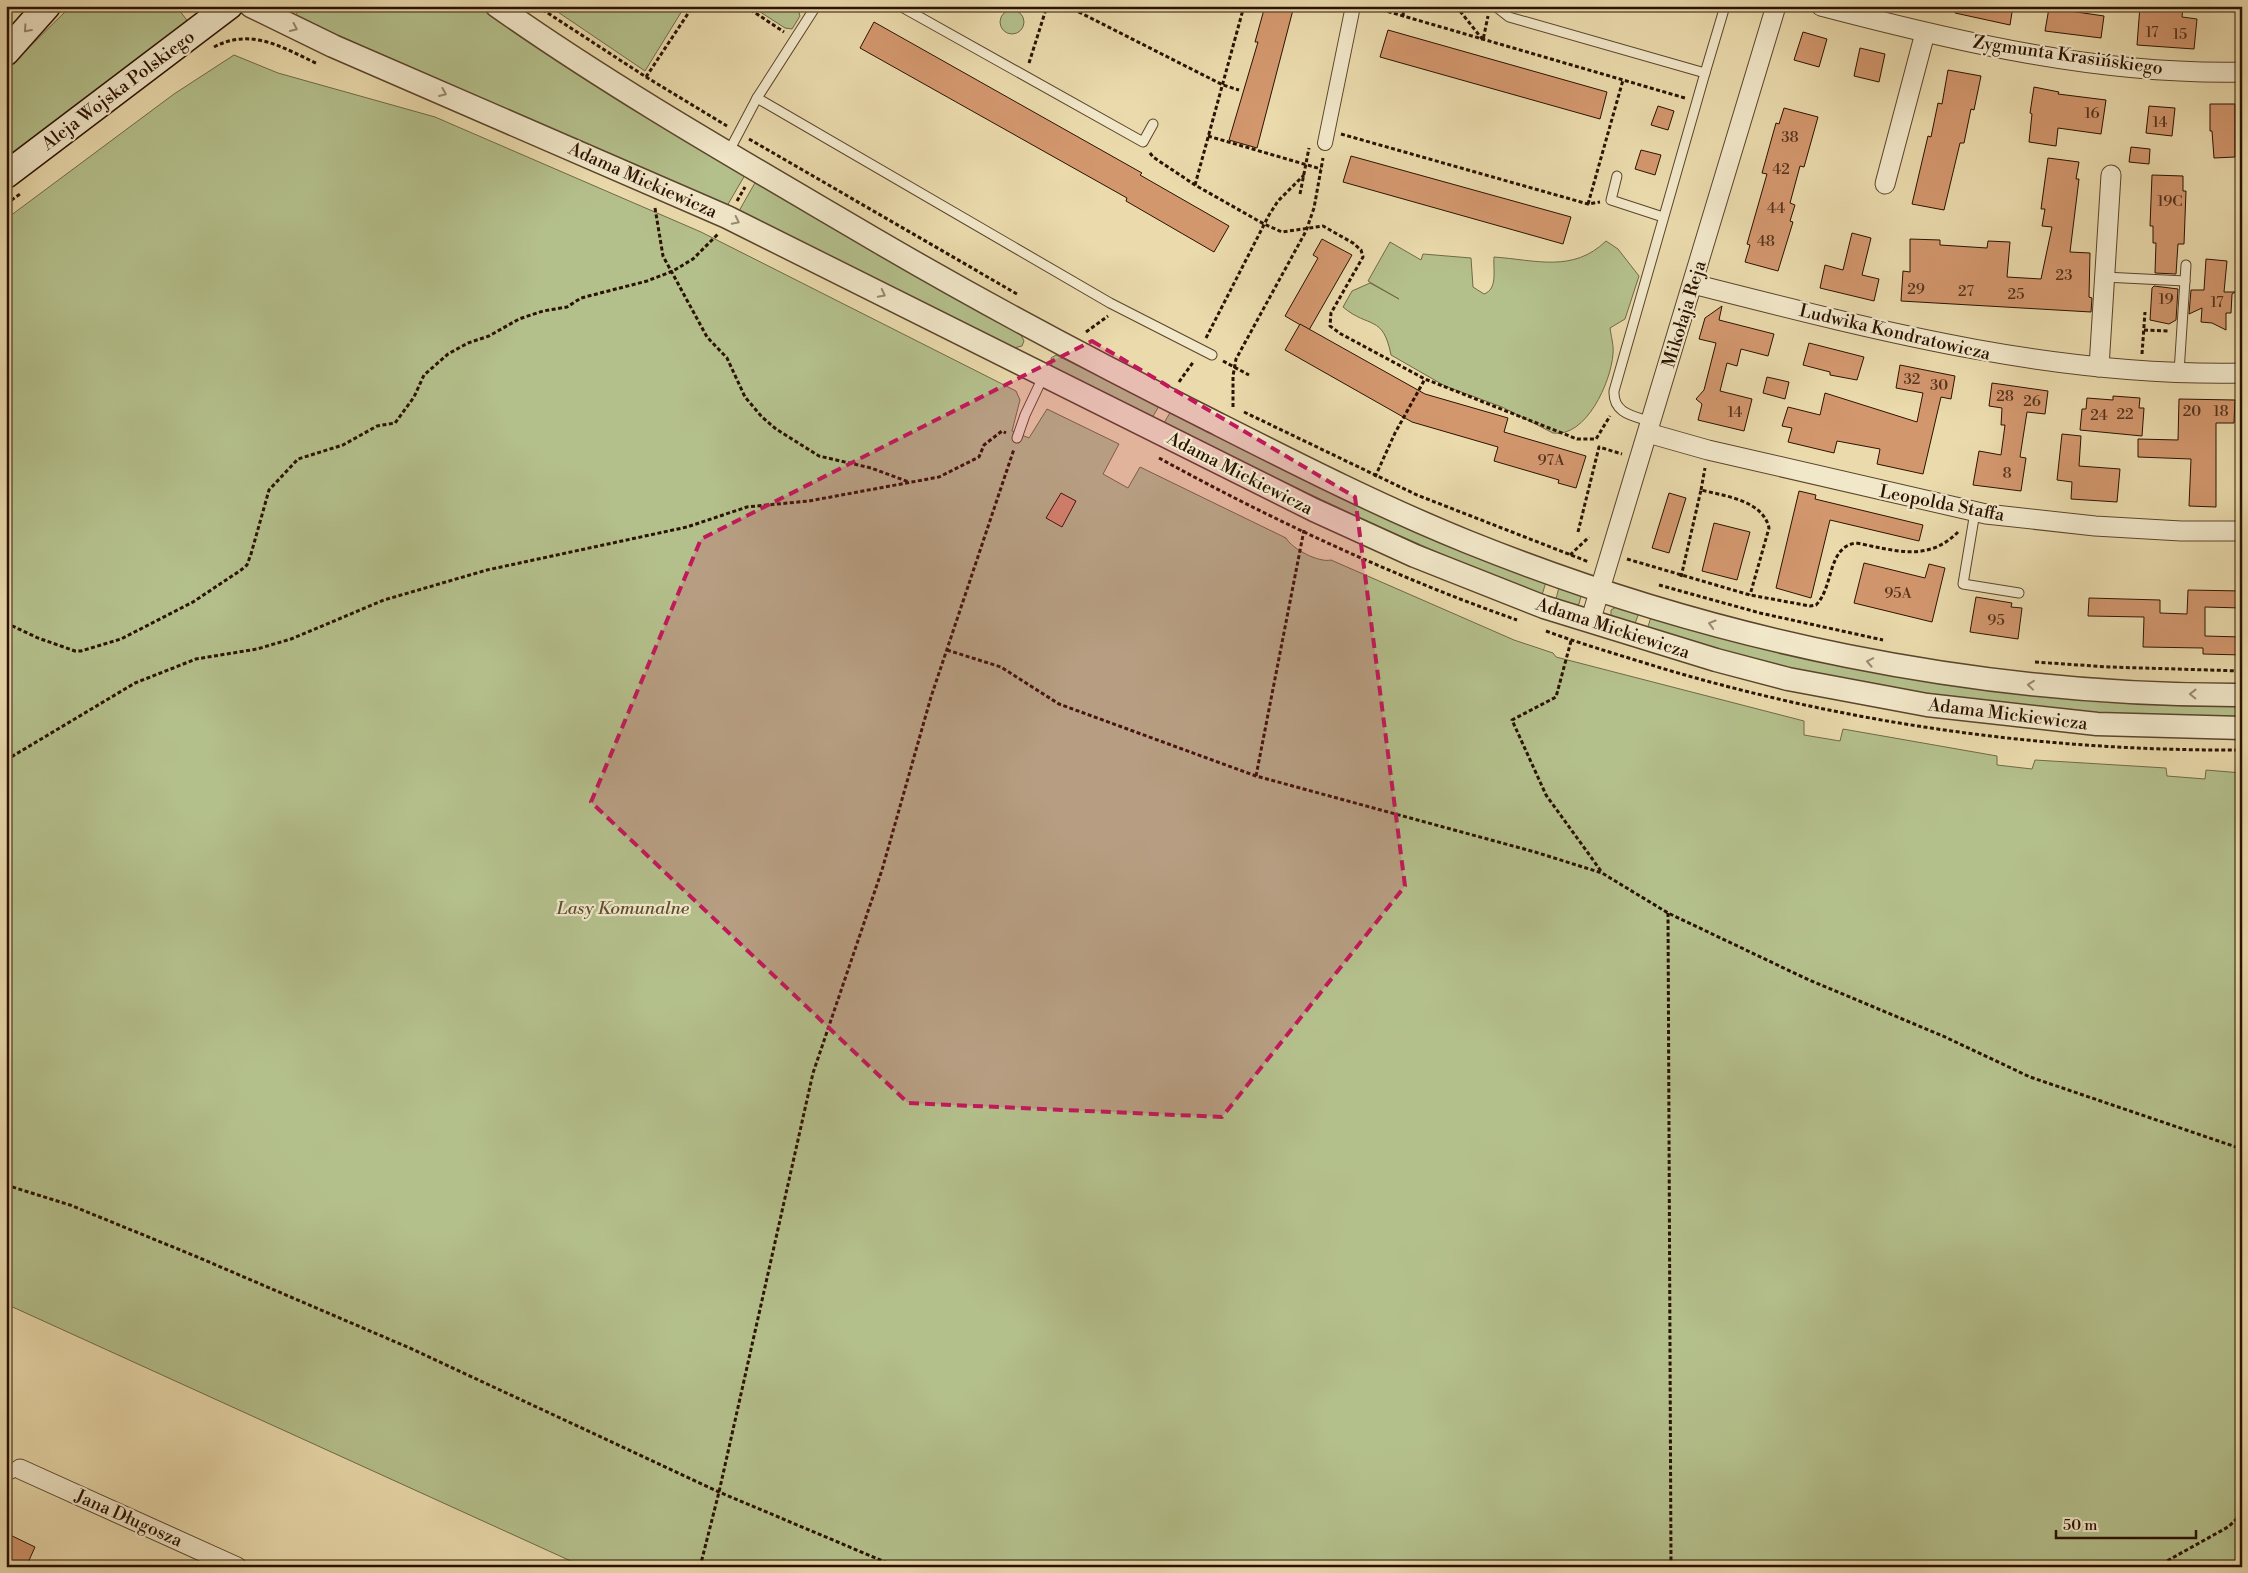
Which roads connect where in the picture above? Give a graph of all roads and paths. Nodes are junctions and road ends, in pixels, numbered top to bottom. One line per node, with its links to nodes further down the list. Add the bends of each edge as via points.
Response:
1 (47, 6): 27 (main road, one-way to 27)
2 (229, 6): 47 (main road, Aleja Wojska Polskiego)
3 (251, 6): 57 (street, Adama Mickiewicza, one-way to 57, via 316,38)
4 (496, 6): 43 (street, Adama Mickiewicza, via 622,90)
5 (537, 6): 31 (path)
6 (692, 6): 31 (path)
7 (745, 6): 23 (path)
8 (816, 6): 23 (lane)
9 (900, 6): 30 (lane)
10 (1047, 6): 30 (path)
11 (1067, 6): 33 (path)
12 (1244, 6): 33 (path)
13 (1353, 6): 40 (street)
14 (1369, 6): 21 (path)
15 (1404, 6): 21 (path)
16 (1456, 6): 24 (path)
17 (1495, 6): 24 (path, via 1488,14); 29 (lane, via 1510,17)
18 (1725, 6): 29 (lane)
19 (1776, 6): 65 (street, Mikołaja Reja)
20 (1821, 6): 22 (street, Zygmunta Krasińskiego)
21 (1403, 16): 24 (path)
22 (1925, 33): 28 (street, Zygmunta Krasińskiego, via 2109,65 2189,72); 51 (street)
23 (795, 39): 35 (lane)
24 (1483, 40): 32 (path)
25 (269, 41): 26 (path, via 234,39)
26 (215, 46)
27 (6, 52)
28 (2242, 72)
29 (1706, 73): 36 (lane)
30 (1025, 76): 41 (lane)
31 (646, 77): 38 (path)
32 (1623, 80): 36 (path); 55 (path)
33 (1223, 85): 34 (path); 39 (path)
34 (1239, 90)
35 (758, 98): 38 (lane); 67 (lane)
36 (1697, 101): 58 (lane)
37 (1153, 124): 41 (lane)
38 (739, 133): 42 (path); 43 (lane)
39 (1208, 136): 44 (path); 52 (path)
40 (1327, 137): 44 (path, via 1311,144); 45 (path); 55 (path)
41 (1143, 142): 52 (path, via 1153,157)
42 (767, 149): 46 (path); 66 (path)
43 (728, 153): 46 (street, Adama Mickiewicza)
44 (1306, 164): 45 (path); 48 (path)
45 (1321, 169): 60 (path)
46 (755, 170): 57 (path); 74 (street, Adama Mickiewicza)
47 (6, 175)
48 (1304, 175): 53 (path); 59 (path, via 1278,201)
49 (2110, 175): 63 (street)
50 (1617, 176): 54 (lane)
51 (1885, 184)
52 (1195, 185): 59 (path)
53 (1300, 194)
54 (1611, 200): 55 (path); 58 (lane)
55 (1588, 204)
56 (655, 208): 62 (path, via 663,256)
57 (727, 217): 62 (path, via 717,236 693,258); 80 (street, Adama Mickiewicza, one-way to 80)
58 (1663, 217): 89 (lane, via 1614,391)
59 (1264, 224): 60 (path, via 1282,232); 75 (path)
60 (1307, 228): 78 (path); 85 (path, via 1323,226 1353,243 1363,257 1331,314 1330,326)
61 (2186, 265): 64 (lane)
62 (672, 270): 97 (path, via 707,337 727,358 745,397 776,429 819,456 871,468); 110 (path, via 647,282 581,298 567,307 518,319 448,354 424,375 395,423 376,426 343,445 298,459 269,490 247,565 193,602 121,639 81,652 38,638)
63 (2104, 276): 64 (lane); 79 (street)
64 (2185, 281): 72 (lane)
65 (1693, 284): 79 (street, Ludwika Kondratowicza, via 1943,345); 91 (street, Mikołaja Reja)
66 (1025, 299)
67 (1120, 308): 71 (path); 75 (lane)
68 (2145, 312): 70 (path)
69 (1077, 327): 71 (path)
70 (2144, 330): 72 (path); 77 (path)
71 (1086, 332): 73 (path)
72 (2182, 332): 81 (lane)
73 (1094, 336)
74 (1046, 338): 80 (street); 107 (street, Adama Mickiewicza, via 1366,497 1475,544)
75 (1200, 349): 76 (lane); 86 (path)
76 (1212, 356): 78 (path)
77 (2142, 357)
78 (1233, 367): 83 (path); 90 (path)
79 (2099, 367): 81 (street, Ludwika Kondratowicza)
80 (1037, 371): 92 (lane); 111 (street, Adama Mickiewicza, via 1368,535 1500,590)
81 (2180, 372): 82 (street, Ludwika Kondratowicza)
82 (2242, 373)
83 (1249, 375)
84 (1172, 376): 86 (path)
85 (1425, 379): 93 (path, via 1577,439); 96 (path)
86 (1180, 380): 87 (path)
87 (1189, 384)
88 (1224, 402): 90 (path)
89 (1617, 406): 91 (lane); 93 (path)
90 (1233, 407): 96 (path)
91 (1650, 428): 98 (street, Leopolda Staffa, via 1708,450); 104 (street, Mikołaja Reja)
92 (1017, 438): 97 (path, via 1002,431 984,445 979,457 939,477); 114 (path)
93 (1596, 439): 94 (path)
94 (1599, 447): 95 (path); 101 (path)
95 (1627, 456)
96 (1375, 477): 103 (path)
97 (910, 483): 119 (path, via 809,500 747,506 687,527 487,570 384,600 291,639 257,649 196,659 135,683)
98 (1971, 511): 100 (street, Leopolda Staffa, via 2095,526); 108 (lane, via 1963,584); 109 (path, via 1959,531 1941,546 1928,551 1915,553 1856,543 1843,547 1835,557 1823,598 1816,605)
99 (1304, 530): 120 (path)
100 (2242, 531)
101 (1578, 532)
102 (1589, 537): 103 (path)
103 (1570, 555): 104 (path)
104 (1610, 562): 105 (path); 107 (street, Mikołaja Reja)
105 (1681, 577): 109 (path); 109 (path, via 1701,490 1730,497 1757,510 1768,521 1769,528)
106 (1654, 584): 113 (path, via 1760,613)
107 (1600, 590): 111 (street, Mikołaja Reja); 117 (street, Adama Mickiewicza, one-way to 107, via 2082,690 1902,668 1731,630)
108 (2019, 594)
109 (1750, 595)
110 (6, 622)
111 (1590, 622): 118 (street, Adama Mickiewicza, via 1779,676 1927,705 2097,724)
112 (1571, 640): 121 (path, via 1556,697 1512,720 1546,795)
113 (1884, 640)
114 (947, 650): 120 (path, via 1001,666 1060,704); 126 (path, via 882,870 813,1073)
115 (2026, 661): 116 (path, via 2118,668)
116 (2242, 671)
117 (2242, 695)
118 (2242, 728)
119 (6, 760)
120 (1256, 776): 121 (path)
121 (1602, 873): 122 (path)
122 (1668, 913): 123 (path, via 1809,980 1943,1036 2030,1077); 131 (path)
123 (2242, 1150)
124 (6, 1185): 126 (path, via 70,1205 394,1342)
125 (13, 1473): 128 (street, Jana Długosza)
126 (719, 1492): 129 (path); 130 (path)
127 (2242, 1514): 132 (path, via 2228,1527)
128 (237, 1567)
129 (700, 1567)
130 (896, 1567)
131 (1671, 1567)
132 (2156, 1567)

